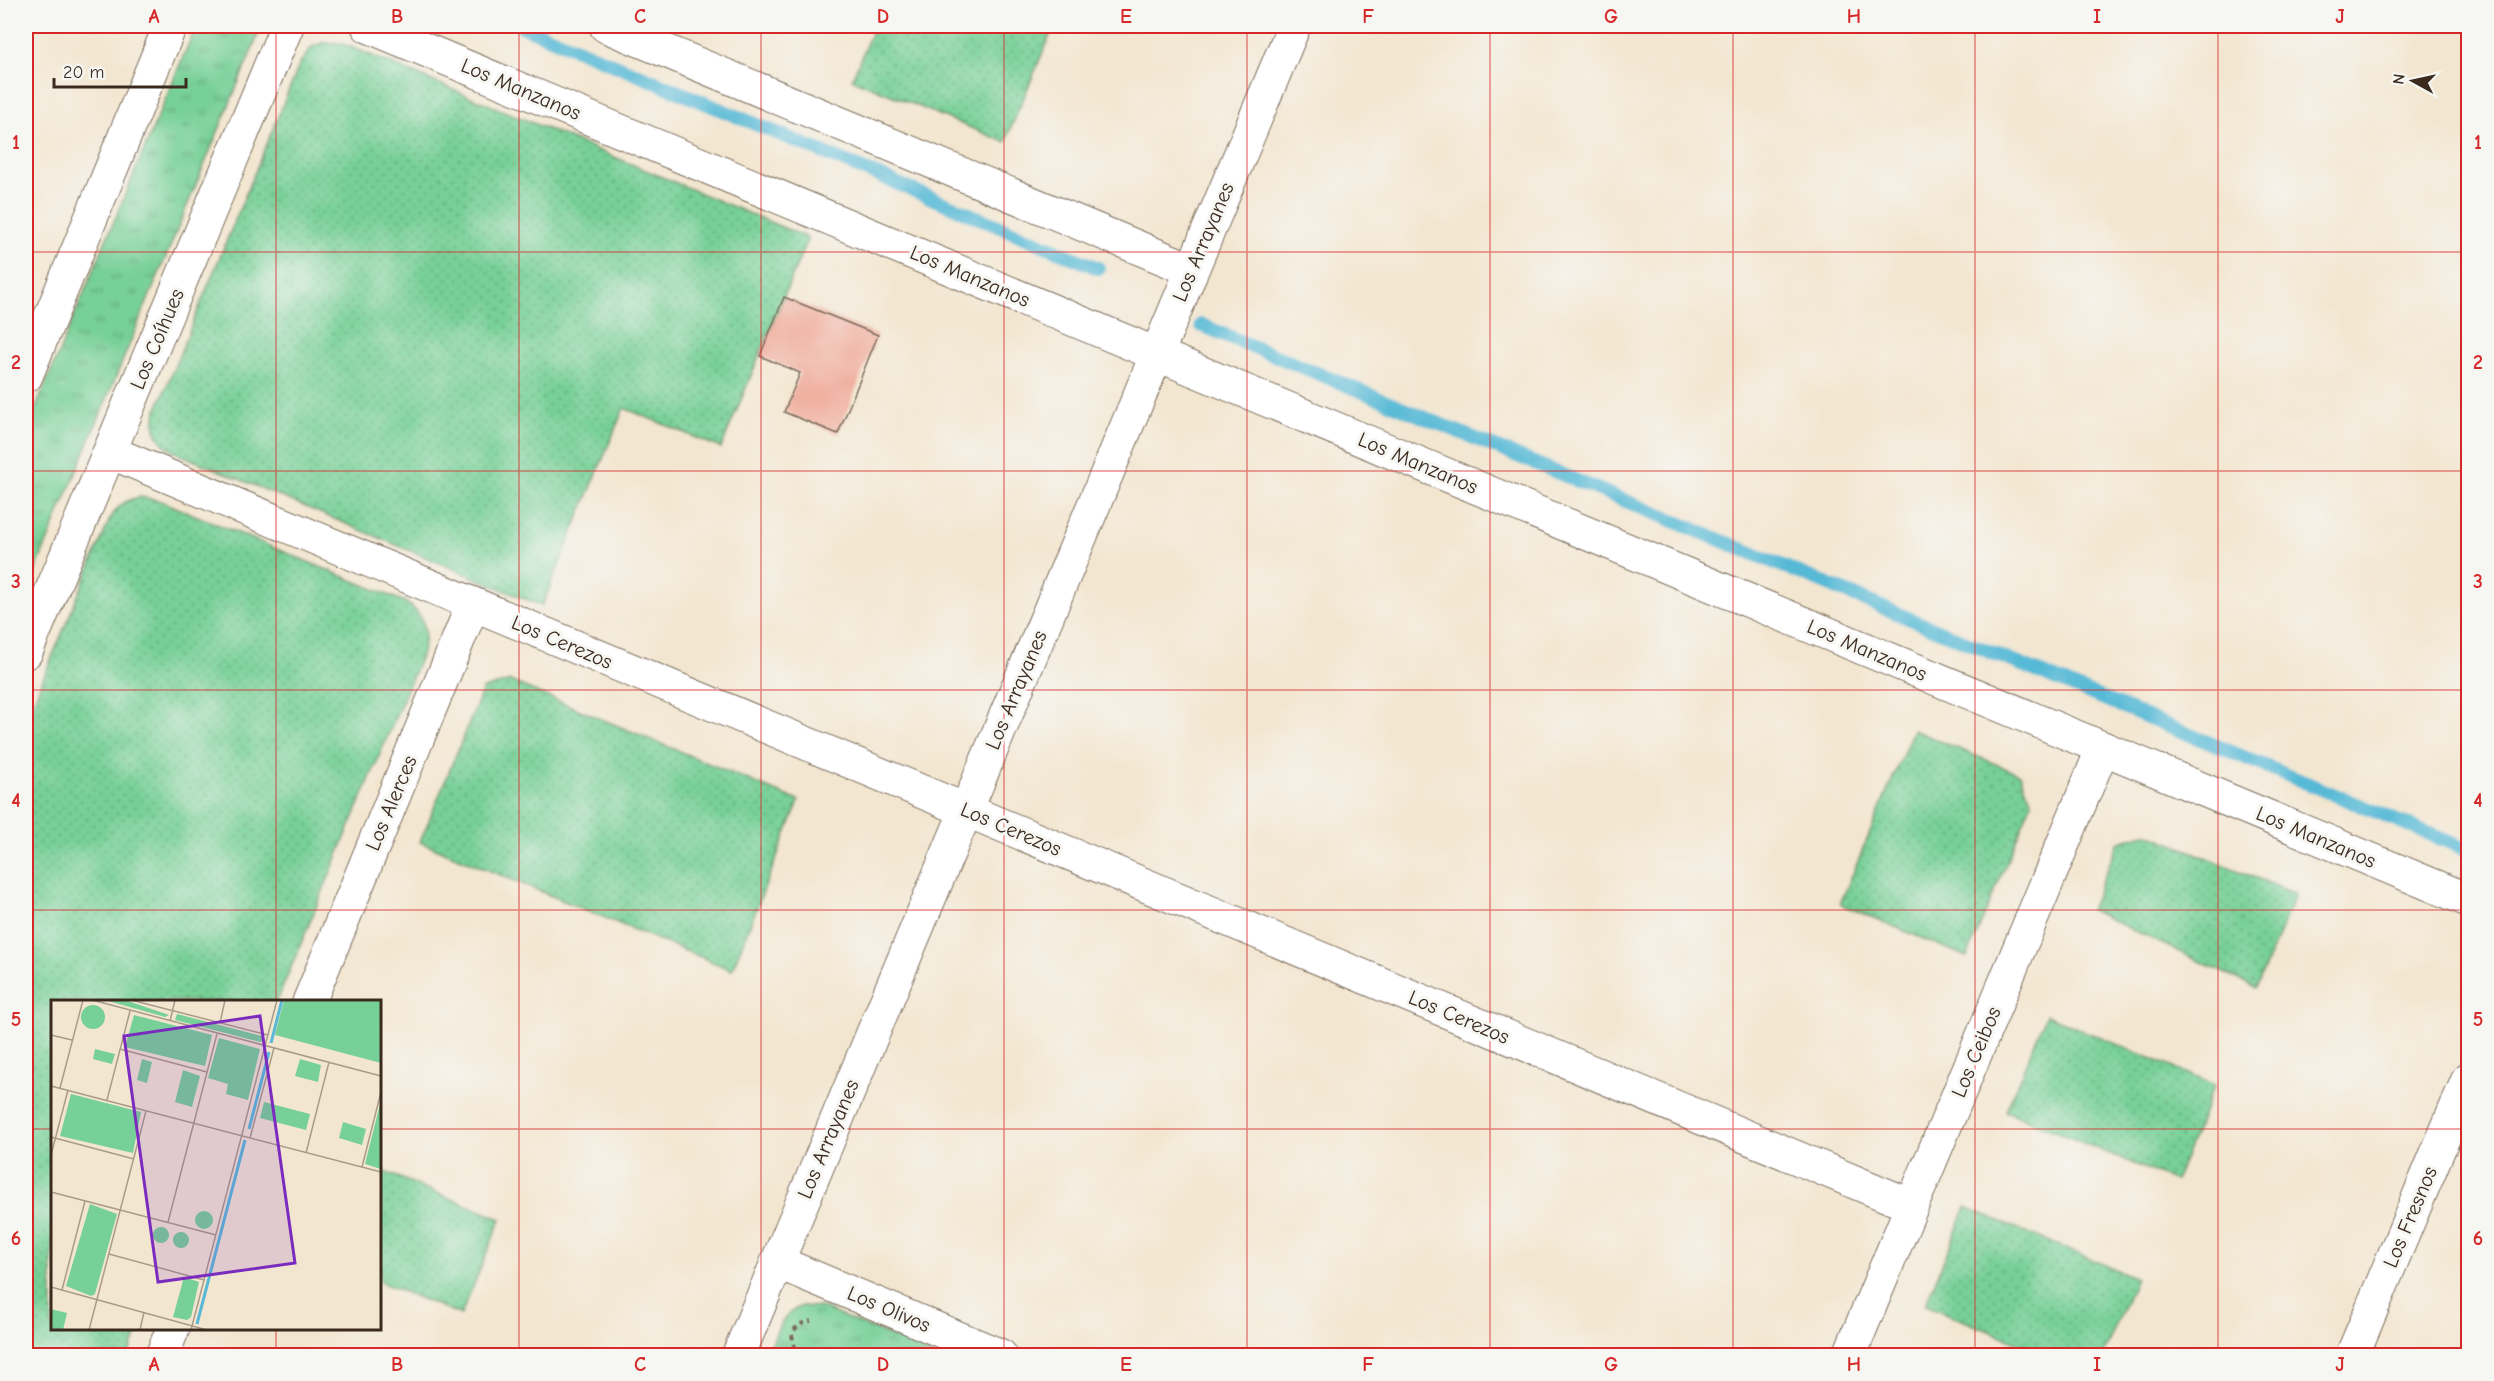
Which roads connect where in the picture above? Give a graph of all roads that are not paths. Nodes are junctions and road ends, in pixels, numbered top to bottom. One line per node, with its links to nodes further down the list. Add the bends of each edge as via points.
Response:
1 (170, 26): 8 (street)
2 (287, 26): 9 (street, Los Coíhues)
3 (368, 26): 7 (street, Los Manzanos)
4 (606, 26): 6 (street)
5 (1294, 26): 6 (street, Los Arrayanes)
6 (1192, 270): 7 (street, Los Arrayanes)
7 (1156, 354): 12 (street, Los Manzanos); 13 (street, Los Arrayanes)
8 (26, 376)
9 (110, 452): 10 (street, Los Cerezos); 11 (street, Los Coíhues)
10 (473, 604): 13 (street, Los Cerezos); 15 (street, Los Alerces)
11 (26, 652)
12 (2103, 748): 14 (street, Los Manzanos); 17 (street, Los Ceibos)
13 (966, 810): 17 (street, Los Cerezos); 18 (street, Los Arrayanes)
14 (2469, 900)
15 (310, 1000)
16 (2469, 1079): 24 (street, Los Fresnos)
17 (1912, 1206): 23 (street, Los Ceibos)
18 (777, 1262): 21 (street, Los Arrayanes); 22 (street, Los Olivos)
19 (173, 1330): 20 (street)
20 (162, 1356)
21 (738, 1356)
22 (1001, 1356)
23 (1849, 1356)
24 (2352, 1356)

